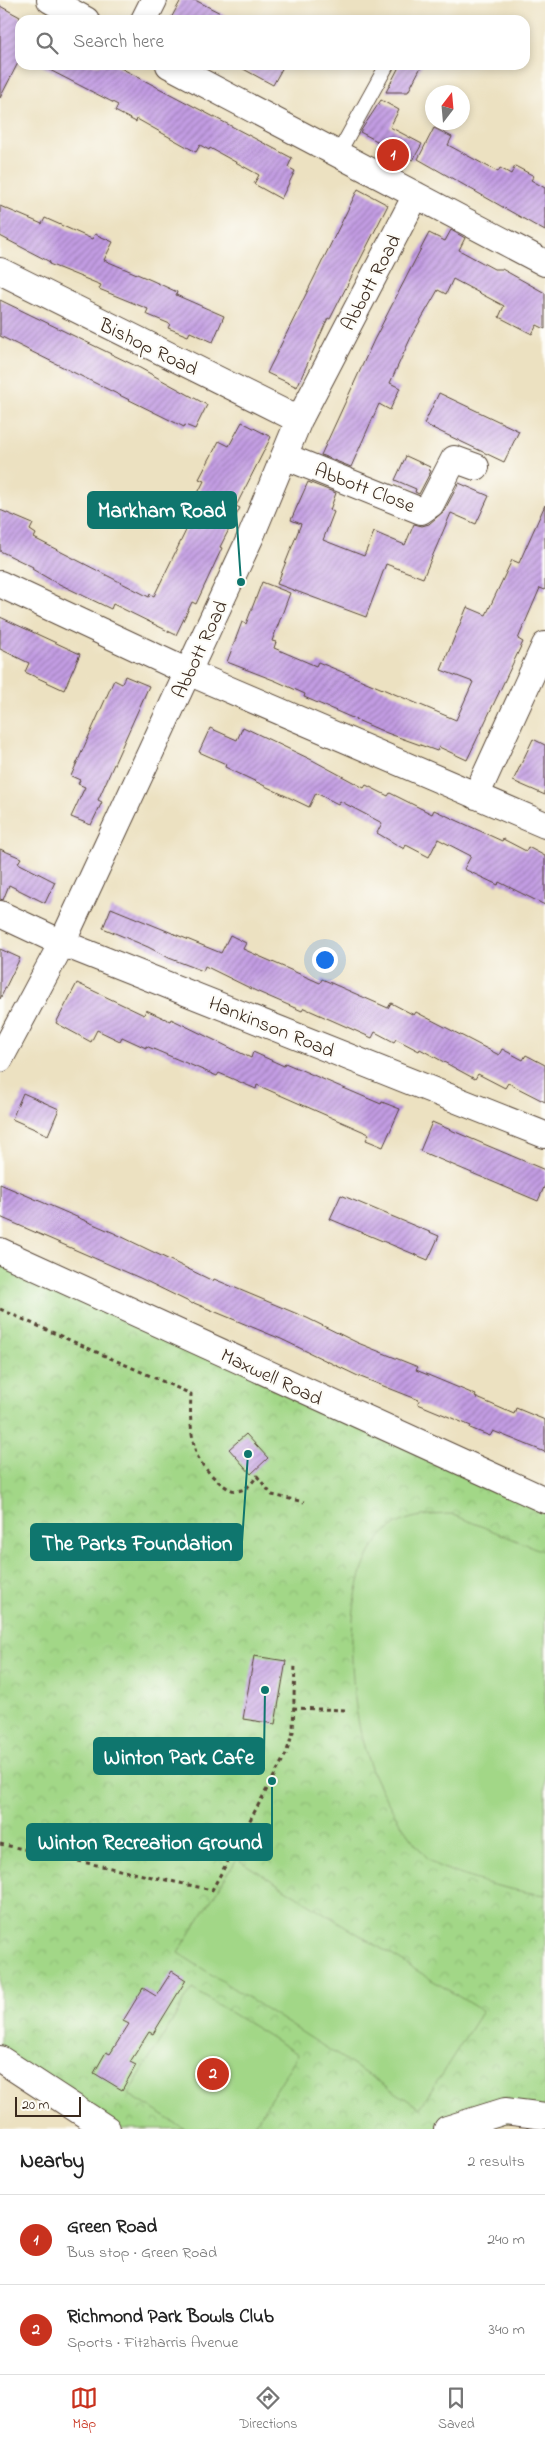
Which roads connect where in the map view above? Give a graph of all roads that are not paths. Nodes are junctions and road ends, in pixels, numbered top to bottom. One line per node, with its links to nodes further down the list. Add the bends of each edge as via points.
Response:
1 (50, 0): 3 (street)
2 (154, 0): 4 (street)
3 (77, 15)
4 (146, 15)
5 (178, 70): 7 (street)
6 (384, 70): 7 (lane)
7 (338, 154): 8 (street)
8 (416, 195): 9 (street); 11 (street, Abbott Road)
9 (545, 263)
10 (0, 271): 11 (street, Bishop Road)
11 (299, 420): 12 (street, Abbott Road)
12 (284, 456): 13 (street, Abbott Close, via 421,510 431,504 454,458); 16 (street, Abbott Road)
13 (476, 467)
14 (0, 584): 16 (street)
15 (545, 647): 17 (street)
16 (188, 672): 17 (street); 20 (street, Abbott Road)
17 (476, 796): 18 (street)
18 (545, 825)
19 (0, 914): 20 (street, Hankinson Road)
20 (62, 943): 21 (street, Abbott Road); 22 (street, Hankinson Road)
21 (0, 1059)
22 (545, 1135)
23 (0, 1251): 24 (street, Maxwell Road)
24 (545, 1500)
25 (0, 2059): 27 (street)
26 (545, 2116): 28 (street, via 505,2111)
27 (106, 2129)
28 (447, 2129)

